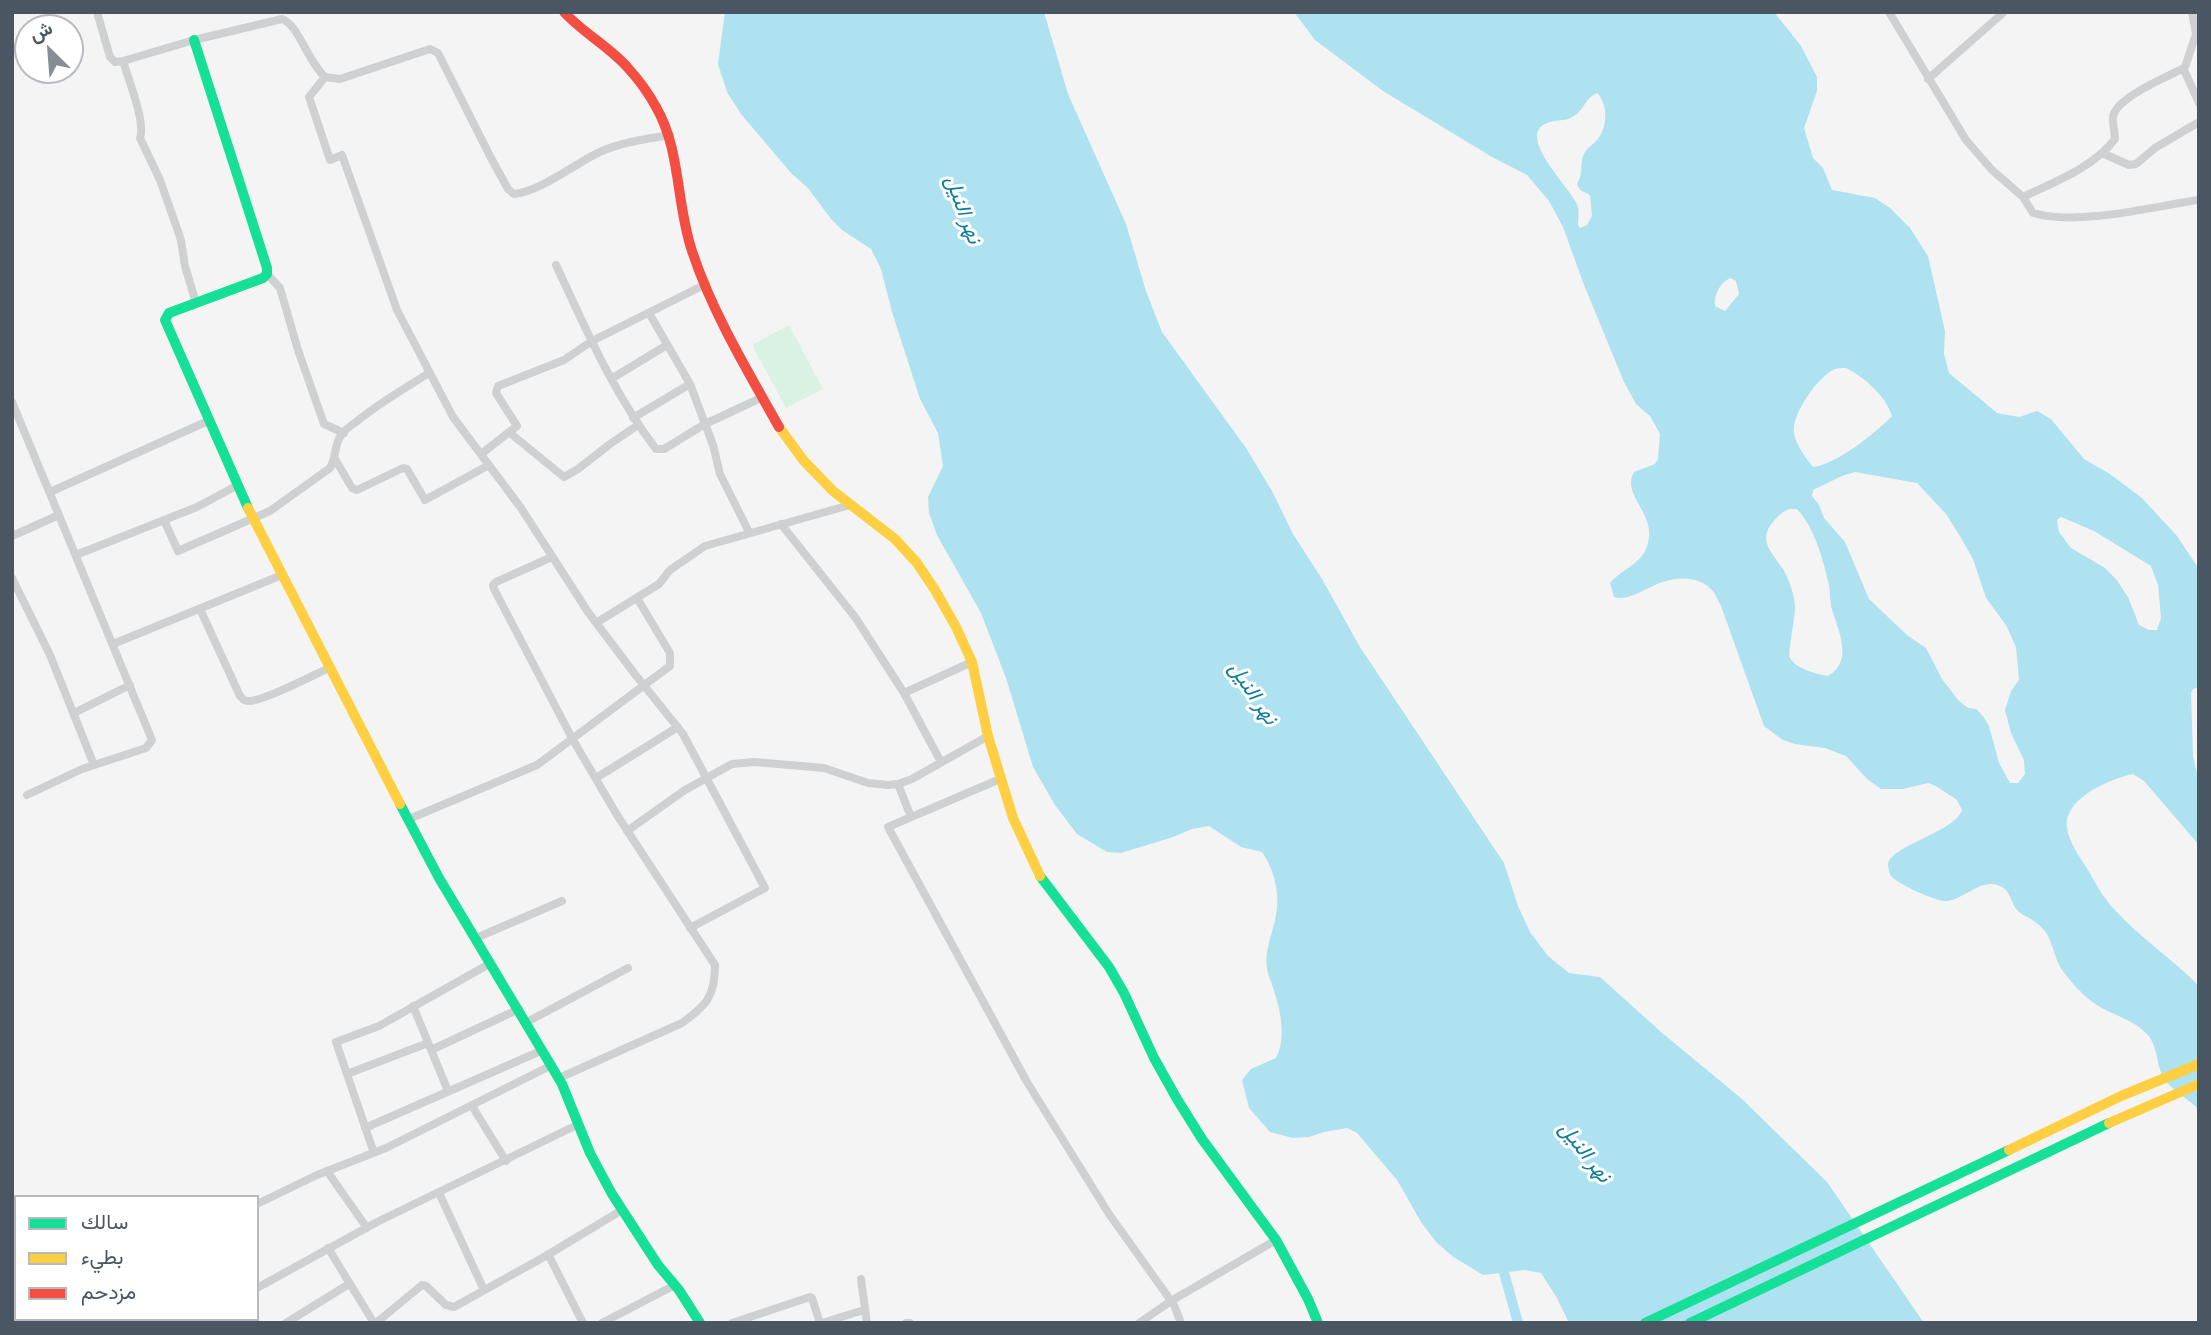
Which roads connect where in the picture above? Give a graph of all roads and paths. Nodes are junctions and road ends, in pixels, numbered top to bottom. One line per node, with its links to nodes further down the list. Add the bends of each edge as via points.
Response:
1 (97, 12): 9 (street, via 110,57)
2 (257, 12): 7 (street)
3 (564, 12): 15 (street, via 628,67)
4 (1889, 12): 12 (street)
5 (2004, 12): 12 (street)
6 (2192, 12): 10 (street, via 2196,34)
7 (260, 24): 8 (street); 11 (street, via 288,21)
8 (194, 40): 9 (street); 20 (street)
9 (122, 61): 22 (street, via 138,113 140,138 181,240)
10 (2184, 68): 13 (street); 16 (street, via 2116,108 2115,139)
11 (325, 77): 15 (street, via 340,79 430,49 438,53 514,194 604,150); 26 (street, via 309,97 330,160 342,155 397,310)
12 (1928, 79): 17 (street, via 1973,149)
13 (2199, 103)
14 (2199, 122): 16 (street, via 2136,164)
15 (670, 135): 21 (street, via 683,220)
16 (2102, 153): 17 (street)
17 (2022, 197): 18 (street, via 2033,213 2061,217)
18 (2199, 201)
19 (556, 265): 24 (street)
20 (267, 274): 22 (street); 34 (street, via 280,288 324,424)
21 (706, 284): 23 (street); 29 (street)
22 (196, 303): 31 (street, via 169,313 165,320)
23 (649, 313): 24 (street); 25 (street)
24 (592, 341): 27 (street); 35 (street, via 564,360 498,386 496,393 517,426)
25 (667, 345): 27 (street); 28 (street)
26 (429, 373): 34 (street, via 378,404); 36 (street)
27 (611, 379): 32 (street)
28 (690, 384): 32 (street); 33 (street)
29 (762, 397): 33 (street); 41 (street, via 804,461)
30 (12, 402): 40 (street)
31 (208, 421): 39 (street); 40 (street)
32 (635, 422): 33 (street, via 659,450); 35 (street, via 564,477)
33 (705, 424): 46 (street, via 720,474)
34 (344, 433): 37 (street)
35 (510, 433): 36 (street)
36 (481, 454): 38 (street)
37 (335, 459): 38 (street, via 356,490 407,469 425,500); 43 (street, via 321,476)
38 (489, 465): 49 (street)
39 (237, 485): 43 (street); 44 (street)
40 (50, 492): 42 (street)
41 (850, 505): 45 (street); 56 (street, via 875,522 917,563)
42 (59, 515): 47 (street); 48 (street)
43 (253, 519): 44 (street, via 178,551); 50 (street)
44 (164, 520): 48 (street)
45 (781, 524): 46 (street); 60 (street, via 856,617)
46 (749, 532): 52 (street, via 705,546)
47 (12, 536)
48 (76, 555): 55 (street)
49 (552, 557): 54 (street); 64 (street, via 493,585)
50 (282, 575): 53 (street); 57 (street)
51 (12, 578): 61 (street)
52 (637, 598): 54 (street); 59 (street, via 671,660 670,666)
53 (200, 609): 55 (street); 57 (street, via 243,700 253,701)
54 (596, 623): 59 (street)
55 (113, 644): 58 (street)
56 (972, 662): 60 (street); 63 (street)
57 (329, 668): 73 (street)
58 (130, 685): 61 (street); 66 (street, via 151,743)
59 (644, 685): 62 (street); 64 (street)
60 (904, 693): 65 (street)
61 (74, 713): 66 (street)
62 (678, 727): 67 (street); 68 (street)
63 (988, 736): 65 (street); 69 (street)
64 (573, 740): 67 (street); 73 (street, via 528,769)
65 (941, 762): 70 (street)
66 (94, 765): 71 (street)
67 (596, 778): 74 (street)
68 (706, 778): 70 (street, via 732,764 754,762 824,768 868,783); 74 (street); 76 (street, via 765,888)
69 (1000, 779): 72 (street); 101 (street, via 1040,876 1109,968 1177,1099)
70 (898, 784): 72 (street)
71 (27, 795)
72 (911, 817): 109 (street, via 888,827 906,862 1027,1082 1109,1214)
73 (409, 820): 77 (street)
74 (627, 831): 76 (street)
75 (562, 901): 77 (street)
76 (690, 928): 88 (street, via 715,965 715,984 699,1011)
77 (476, 938): 78 (street)
78 (491, 963): 80 (street); 81 (street)
79 (628, 968): 82 (street)
80 (413, 1006): 83 (street); 87 (street, via 336,1042)
81 (519, 1009): 82 (street); 83 (street)
82 (527, 1022): 84 (street)
83 (429, 1046): 87 (street); 90 (street)
84 (543, 1050): 86 (street); 90 (street)
85 (2199, 1064): 122 (street, via 2120,1096)
86 (552, 1065): 88 (street); 91 (street)
87 (347, 1074): 93 (street)
88 (559, 1078): 92 (street)
89 (2199, 1084): 123 (street, via 2129,1113)
90 (448, 1091): 93 (street)
91 (472, 1106): 94 (street); 95 (street)
92 (577, 1125): 95 (street); 99 (street)
93 (365, 1128): 94 (street)
94 (374, 1153): 96 (street)
95 (506, 1161): 97 (street)
96 (327, 1171): 98 (street); 100 (street)
97 (439, 1193): 100 (street); 108 (street)
98 (259, 1203)
99 (622, 1210): 103 (street); 106 (street)
100 (367, 1228): 102 (street)
101 (1276, 1240): 109 (street); 121 (street)
102 (328, 1248): 105 (street); 107 (street)
103 (548, 1254): 108 (street); 113 (street)
104 (861, 1279): 110 (street)
105 (349, 1284): 111 (street); 112 (street)
106 (675, 1285): 114 (street); 115 (street)
107 (259, 1287)
108 (484, 1290): 112 (street, via 450,1308 422,1284)
109 (1171, 1301): 119 (street); 120 (street)
110 (864, 1310): 117 (street); 118 (street)
111 (286, 1323)
112 (375, 1323)
113 (583, 1323)
114 (602, 1323)
115 (700, 1323)
116 (732, 1323): 117 (street, via 810,1297)
117 (822, 1323)
118 (867, 1323)
119 (1139, 1323)
120 (1181, 1323)
121 (1318, 1323)
122 (1645, 1323)
123 (1690, 1323)

